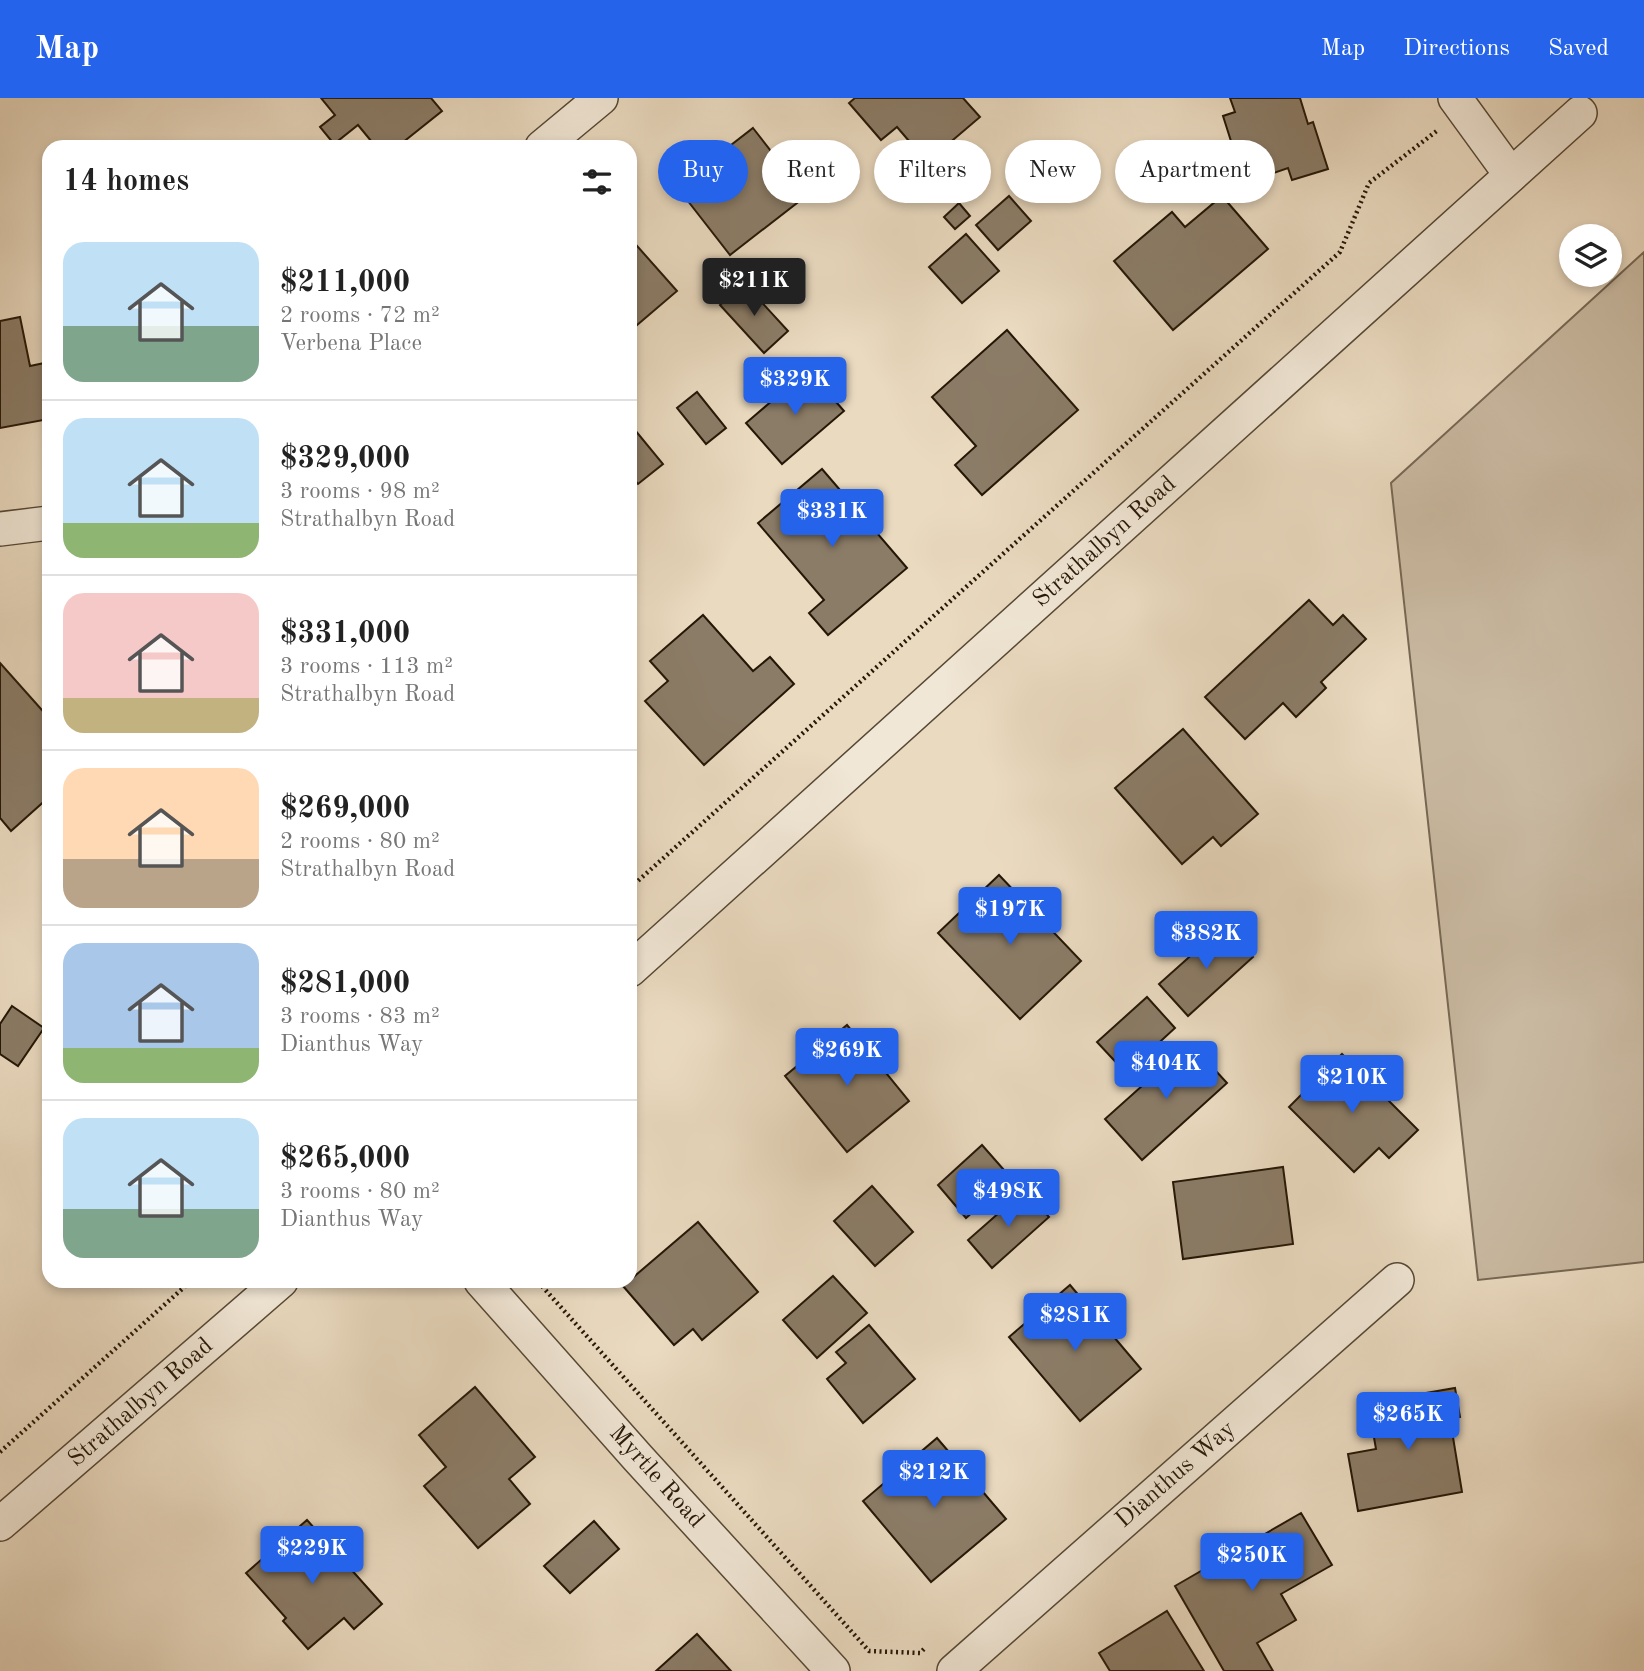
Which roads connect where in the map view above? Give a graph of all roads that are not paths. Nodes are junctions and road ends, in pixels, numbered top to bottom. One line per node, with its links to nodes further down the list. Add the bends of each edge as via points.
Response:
1 (601, 98): 4 (street)
2 (1455, 98): 5 (street)
3 (1580, 113): 5 (street, Strathalbyn Road)
4 (550, 140)
5 (1511, 175): 8 (street, Strathalbyn Road)
6 (42, 524): 7 (street)
7 (0, 529)
8 (637, 964)
9 (1397, 1280): 14 (street, Dianthus Way)
10 (273, 1288): 12 (street, Strathalbyn Road)
11 (487, 1288): 13 (street, Myrtle Road)
12 (0, 1524)
13 (833, 1671)
14 (954, 1671)

